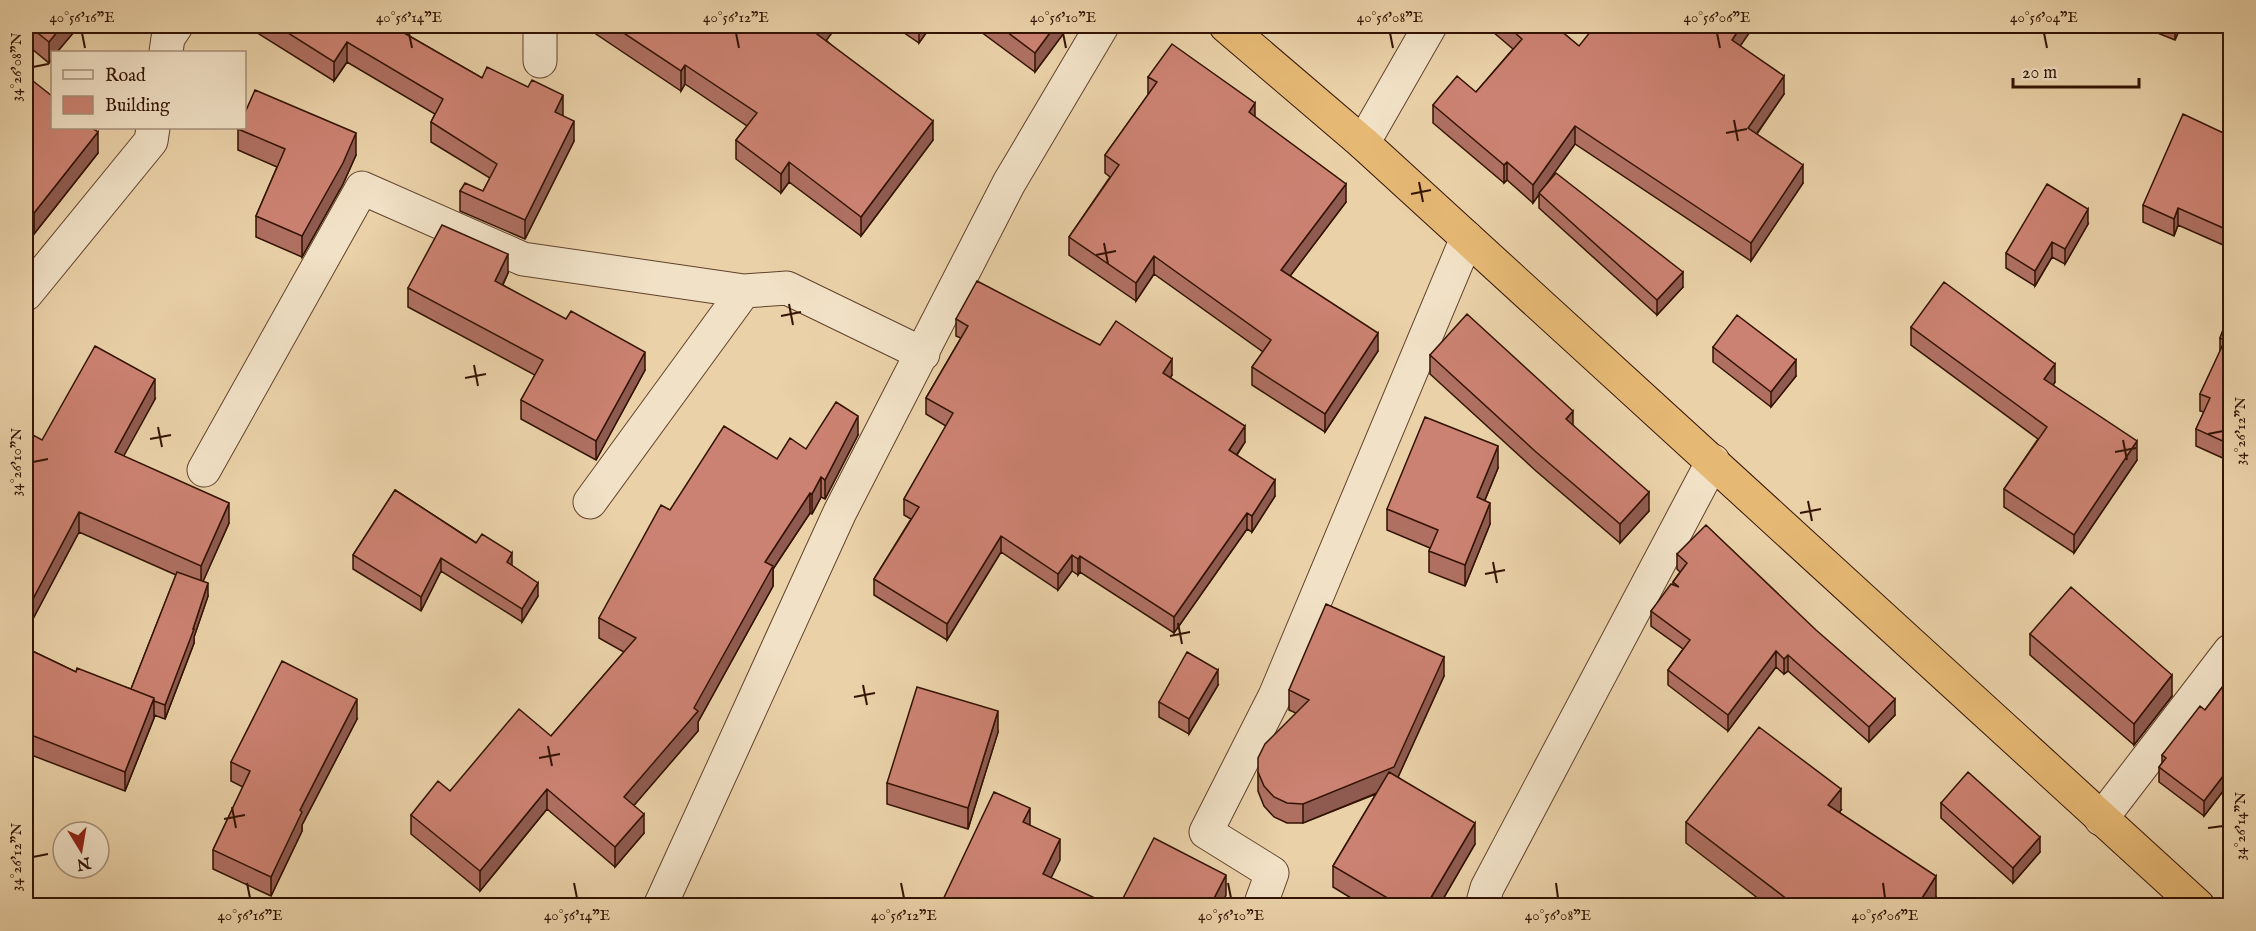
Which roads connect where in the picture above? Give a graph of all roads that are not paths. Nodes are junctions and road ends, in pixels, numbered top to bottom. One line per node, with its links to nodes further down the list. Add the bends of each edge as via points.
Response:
1 (176, 26): 6 (street, via 168,38)
2 (540, 26): 7 (street)
3 (1102, 26): 13 (street, via 1009,183)
4 (1226, 26): 9 (highway)
5 (1430, 26): 9 (street)
6 (166, 51)
7 (540, 61)
8 (153, 129): 12 (street, via 151,141)
9 (1363, 143): 10 (highway)
10 (1467, 238): 14 (highway); 20 (street, via 1275,696 1206,832 1272,873)
11 (744, 291): 13 (street, via 787,288); 15 (street, via 523,259 362,188); 16 (street)
12 (26, 294)
13 (923, 354): 19 (street, via 840,512)
14 (1713, 461): 18 (highway); 21 (street, via 1487,888)
15 (204, 470)
16 (590, 502)
17 (2230, 651): 18 (street)
18 (2101, 819): 22 (highway)
19 (660, 906)
20 (1260, 906)
21 (1482, 906)
22 (2198, 906)

